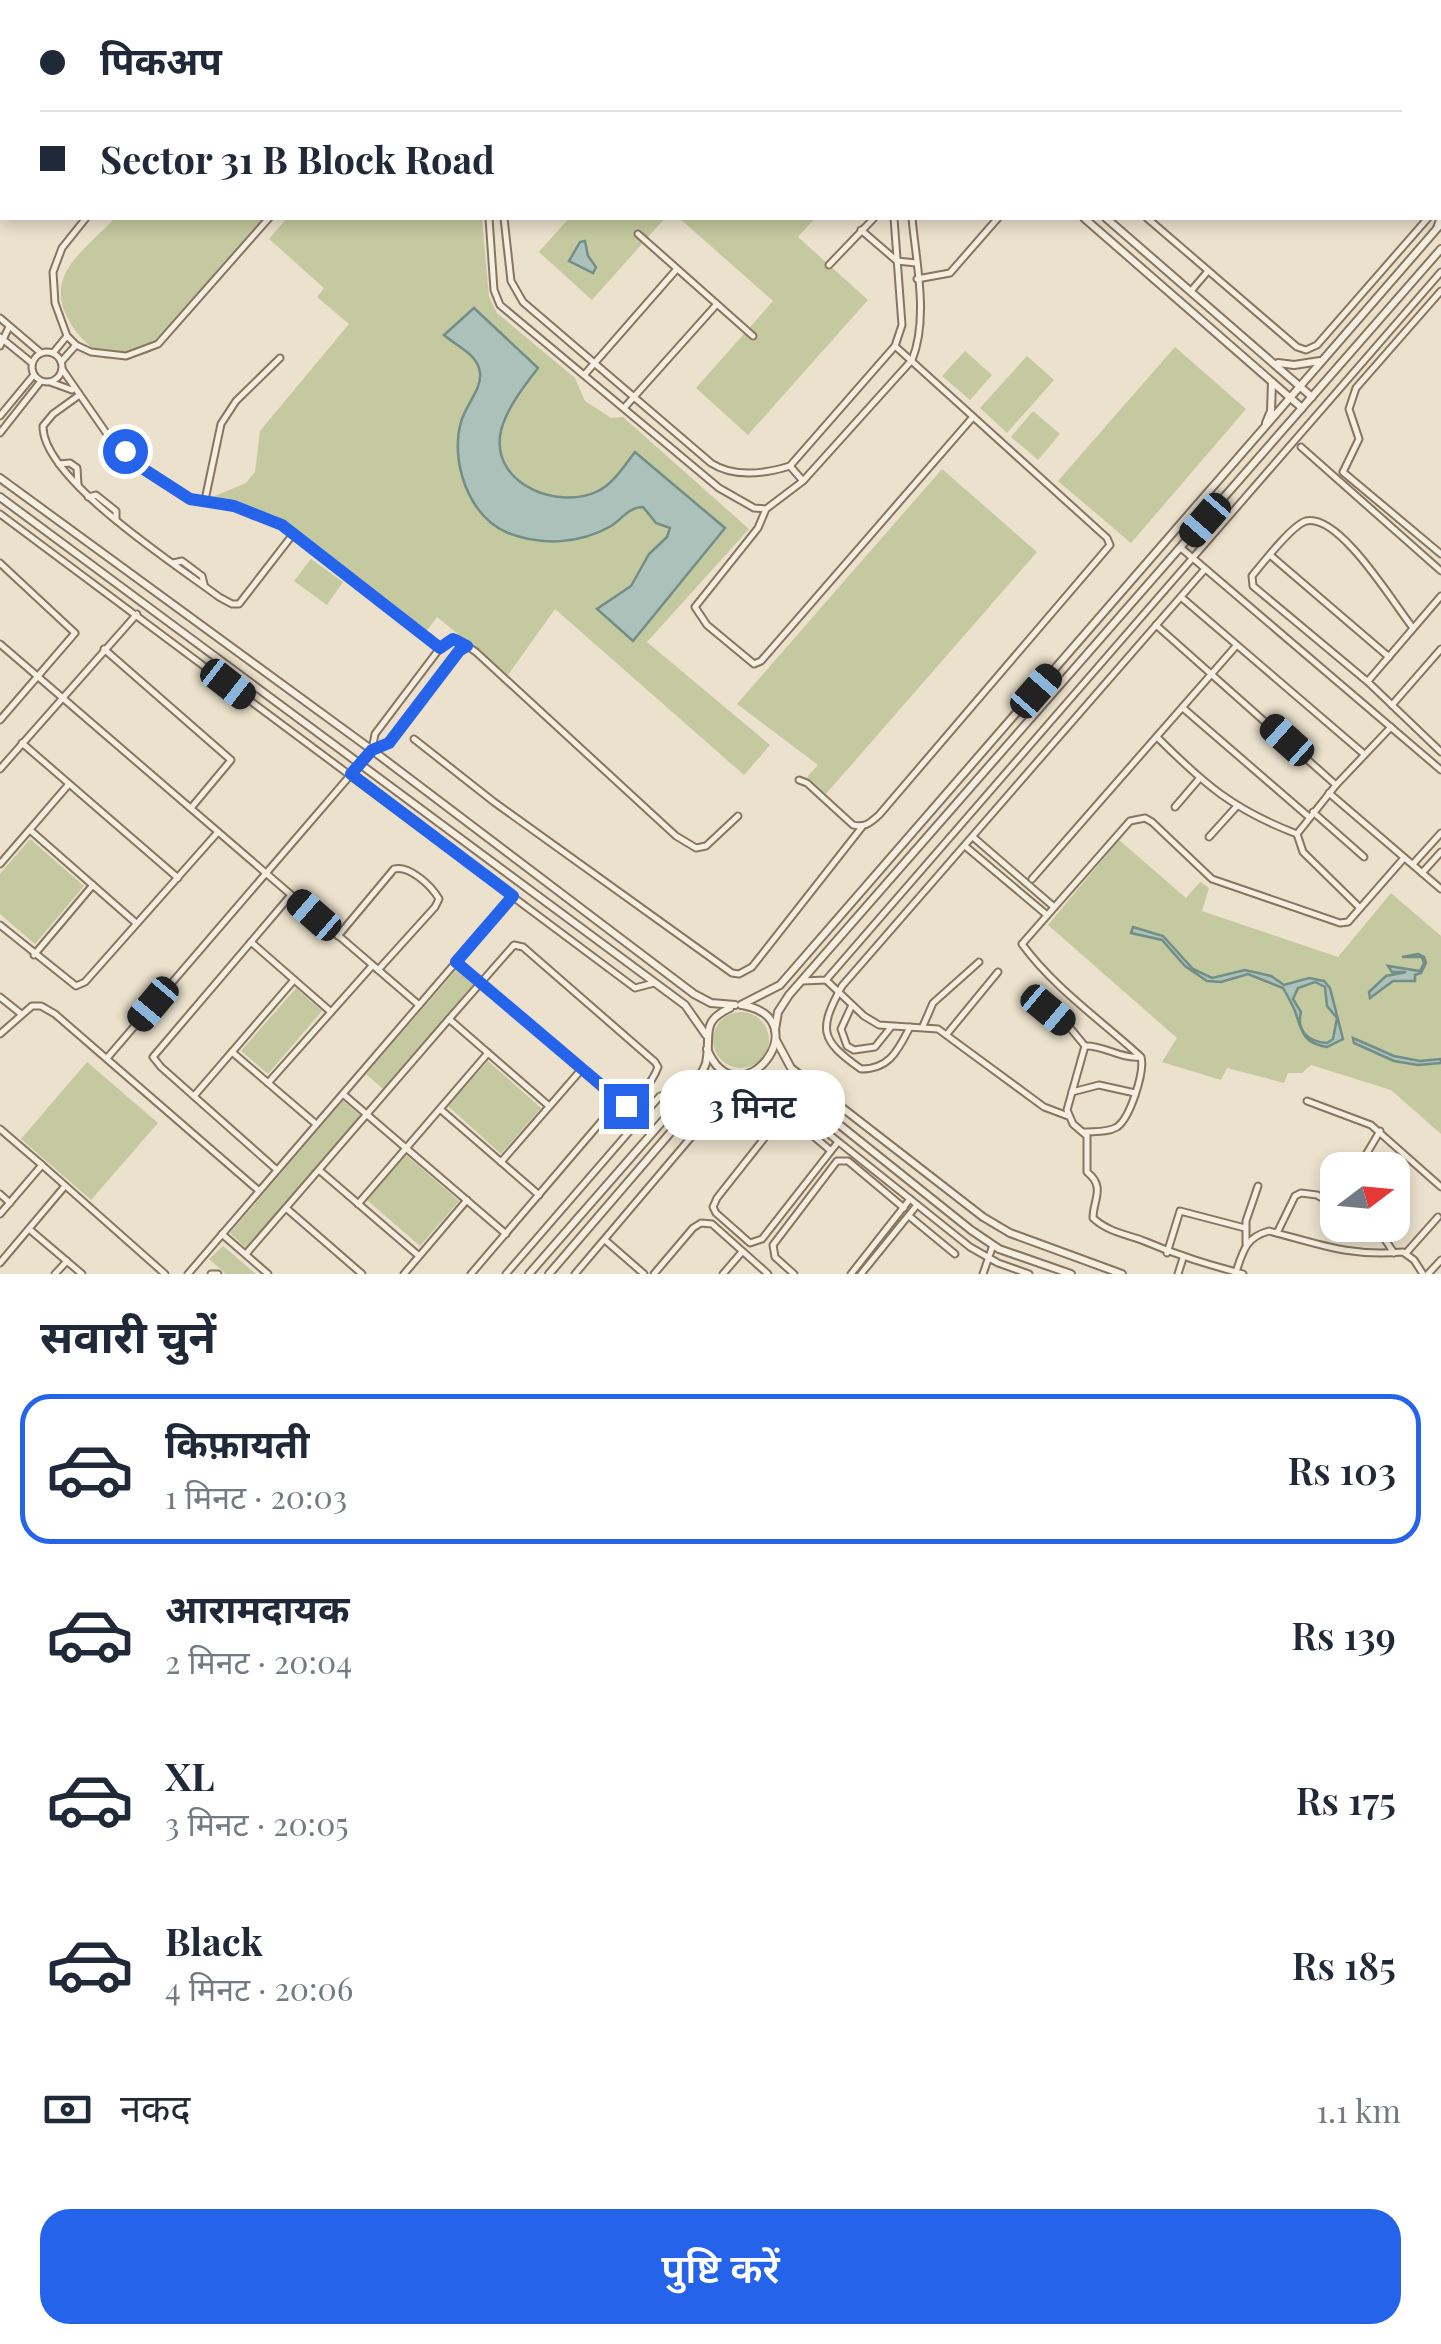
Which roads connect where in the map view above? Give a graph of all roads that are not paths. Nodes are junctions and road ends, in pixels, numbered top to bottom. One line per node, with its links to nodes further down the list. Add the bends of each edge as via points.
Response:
1 (84, 220): 31 (street, via 53,272)
2 (267, 220): 34 (street, via 158,344 126,356)
3 (489, 220): 45 (street, via 496,298)
4 (504, 220): 40 (street, via 514,289)
5 (872, 220): 14 (street)
6 (894, 220): 18 (street)
7 (912, 220): 19 (street)
8 (996, 220): 25 (street, via 950,273)
9 (1086, 220): 49 (street)
10 (1108, 220): 26 (street)
11 (1149, 220): 22 (street)
12 (1426, 220): 17 (street)
13 (1439, 227): 23 (street)
14 (862, 230): 18 (street); 20 (street)
15 (638, 234): 21 (street)
16 (1441, 249): 53 (street)
17 (1397, 253): 22 (street, via 1306,350); 23 (street)
18 (897, 262): 19 (street); 35 (street, via 902,324)
19 (916, 263): 25 (street)
20 (828, 264)
21 (676, 270): 28 (street); 40 (street)
22 (1208, 271): 26 (street)
23 (1400, 272): 41 (street)
24 (1441, 272): 78 (street)
25 (917, 278): 39 (street, via 918,345)
26 (1191, 291): 42 (street)
27 (1441, 291): 76 (street, via 1356,388 1349,409 1359,439 1343,472)
28 (717, 304): 32 (street); 52 (street)
29 (0, 318): 30 (street)
30 (9, 326): 33 (street); 36 (street)
31 (67, 336): 34 (street); 37 (street)
32 (753, 336)
33 (1, 341): 43 (street)
34 (76, 345): 44 (street)
35 (895, 346): 39 (street); 64 (street)
36 (41, 353): 37 (street); 43 (street)
37 (53, 353): 44 (street)
38 (280, 358): 71 (street, via 221,424)
39 (912, 360): 58 (street); 67 (street)
40 (595, 361): 45 (street); 52 (street)
41 (1322, 361): 42 (street); 50 (street)
42 (1276, 362): 50 (street)
43 (32, 363): 46 (street)
44 (61, 366): 48 (street); 51 (street)
45 (585, 374): 55 (street)
46 (34, 375): 47 (street); 57 (street)
47 (42, 381): 48 (street); 59 (street)
48 (50, 382): 51 (street)
49 (1272, 382): 54 (street); 60 (street)
50 (1300, 386): 53 (street); 54 (street)
51 (76, 393): 63 (street, via 42,430); 71 (street, via 142,468)
52 (635, 396): 55 (street); 65 (street)
53 (1312, 397): 56 (street)
54 (1290, 398): 56 (street); 60 (street)
55 (624, 408): 69 (street)
56 (1302, 408): 75 (street)
57 (0, 417): 59 (street)
58 (973, 418): 72 (street, via 754,664 695,608); 122 (street, via 1110,545 880,816)
59 (6, 425): 61 (street)
60 (1263, 428): 166 (street, via 780,985)
61 (0, 432)
62 (1300, 447): 81 (street)
63 (59, 464): 68 (street); 68 (street, via 77,468)
64 (790, 466): 65 (street); 67 (street)
65 (724, 472): 69 (street)
66 (0, 478): 105 (street)
67 (803, 481): 72 (street)
68 (77, 486): 74 (street, via 174,563 182,561 202,576 205,586 239,604)
69 (718, 488): 72 (street)
70 (0, 497): 108 (street)
71 (205, 502): 74 (street, via 257,513)
72 (766, 510)
73 (0, 514): 84 (street)
74 (294, 532): 90 (street)
75 (1181, 548): 78 (street); 158 (street)
76 (1441, 554)
77 (1270, 555): 86 (street, via 1301,523 1315,522 1368,562); 93 (street); 96 (street, via 1252,576 1253,586)
78 (1194, 559): 80 (street); 157 (street)
79 (0, 563): 95 (street, via 75,634)
80 (1205, 569): 82 (street); 101 (street)
81 (1441, 571)
82 (1181, 596): 85 (street); 89 (street)
83 (1441, 596): 86 (street)
84 (134, 612): 91 (street); 111 (street)
85 (1156, 625): 94 (street); 128 (street)
86 (1414, 628): 93 (street)
87 (0, 644): 95 (street)
88 (467, 646): 90 (street, via 453,639); 105 (street, via 389,743); 121 (street, via 676,836 696,848 706,846)
89 (1236, 646): 94 (street); 107 (street)
90 (440, 648): 105 (street, via 374,734)
91 (104, 649): 97 (street); 119 (street, via 231,760)
92 (1441, 649): 98 (street)
93 (1389, 657): 96 (street)
94 (1214, 674): 99 (street); 115 (street)
95 (37, 676): 97 (street); 100 (street)
96 (1368, 682): 98 (street)
97 (62, 698): 104 (street); 119 (street)
98 (1392, 705): 106 (street)
99 (1183, 708): 102 (street); 120 (street)
100 (0, 720)
101 (1391, 727): 107 (street); 110 (street)
102 (1158, 738): 112 (street); 139 (street)
103 (414, 739): 122 (street, via 732,973 752,967)
104 (22, 744): 109 (street); 114 (street)
105 (372, 750): 108 (street); 166 (street, via 694,994)
106 (1441, 752)
107 (1364, 754): 115 (street)
108 (360, 764): 111 (street); 160 (street)
109 (0, 769)
110 (1441, 770)
111 (351, 774): 136 (street); 143 (street)
112 (1199, 779): 117 (street); 118 (street)
113 (799, 780): 122 (street)
114 (69, 784): 123 (street); 138 (street)
115 (1336, 785): 116 (street)
116 (1329, 794): 120 (street); 133 (street)
117 (1237, 806): 126 (street); 127 (street)
118 (1176, 807)
119 (190, 808): 124 (street)
120 (1311, 814): 126 (street); 132 (street)
121 (738, 816)
122 (862, 827)
123 (30, 830): 134 (street); 140 (street)
124 (218, 832): 136 (street); 138 (street)
125 (1441, 833): 129 (street)
126 (1297, 834): 145 (street, via 1303,852)
127 (1210, 837)
128 (972, 838): 130 (street); 144 (street)
129 (1438, 842): 135 (street)
130 (965, 846): 146 (street); 161 (street)
131 (1441, 852): 137 (street)
132 (1364, 856)
133 (1404, 858): 135 (street); 145 (street)
134 (0, 864)
135 (1412, 866): 137 (street)
136 (265, 872): 142 (street); 181 (street)
137 (1422, 873): 141 (street)
138 (178, 878): 147 (street)
139 (1032, 879)
140 (93, 886): 147 (street); 151 (street)
141 (1441, 889)
142 (291, 895): 149 (street); 150 (street)
143 (513, 896): 152 (street); 160 (street, via 635,988)
144 (1054, 907): 145 (street, via 1130,820 1145,818 1212,879 1340,923); 146 (street)
145 (1360, 908)
146 (1048, 915): 182 (street, via 1022,944)
147 (138, 924): 151 (street, via 76,986)
148 (0, 925): 151 (street)
149 (338, 936): 154 (street); 154 (street, via 394,869 407,870 435,892 435,907)
150 (250, 942): 156 (street); 190 (street, via 154,1057)
151 (34, 954)
152 (456, 962): 159 (street); 165 (street)
153 (979, 962): 170 (street, via 933,1002)
154 (375, 968): 165 (street); 167 (street)
155 (998, 972): 175 (street)
156 (294, 980): 167 (street); 179 (street)
157 (826, 980): 158 (street); 161 (street)
158 (802, 981): 174 (street, via 778,1012)
159 (481, 982): 169 (street); 183 (street); 194 (street, via 514,946 523,947 658,1067 632,1102)
160 (656, 983): 176 (street, via 686,1005)
161 (839, 992): 164 (street); 172 (street, via 825,1034 861,1069 888,1062)
162 (1032, 996): 177 (street)
163 (0, 997): 168 (street)
164 (852, 1004): 171 (street); 171 (street, via 841,1028 847,1046 875,1047)
165 (419, 1005): 189 (street)
166 (738, 1005): 174 (street, via 766,1016); 176 (street, via 718,1014)
167 (331, 1012): 185 (street)
168 (20, 1014): 173 (street); 181 (street, via 41,1006)
169 (449, 1018): 180 (street); 197 (street)
170 (924, 1026): 172 (street); 175 (street)
171 (891, 1027): 172 (street)
172 (910, 1027)
173 (0, 1034)
174 (775, 1034): 184 (street, via 768,1063); 274 (street, via 791,1068 983,1217 1010,1234)
175 (947, 1034): 198 (street, via 1044,1107)
176 (706, 1035): 178 (street)
177 (1085, 1046): 182 (street); 187 (street)
178 (707, 1049): 184 (street, via 725,1071); 186 (street, via 706,1066)
179 (232, 1052): 185 (street); 190 (street)
180 (488, 1053): 195 (street); 196 (street)
181 (108, 1057): 216 (street)
182 (1142, 1057): 188 (street)
183 (580, 1070): 194 (street); 195 (street)
184 (749, 1074): 191 (street, via 713,1083); 192 (street, via 774,1076)
185 (268, 1083): 199 (street)
186 (691, 1088): 260 (street, via 660,1096); 261 (street)
187 (1072, 1092): 188 (street, via 1099,1086); 198 (street)
188 (1135, 1093): 204 (street, via 1115,1128)
189 (343, 1094): 197 (street); 199 (street)
190 (194, 1096): 211 (street)
191 (697, 1101): 202 (street); 262 (street)
192 (808, 1101): 200 (street); 238 (street)
193 (1307, 1101): 203 (street)
194 (618, 1102): 218 (street)
195 (549, 1106): 209 (street)
196 (440, 1109): 206 (street); 209 (street)
197 (366, 1114): 206 (street); 212 (street)
198 (1068, 1116): 204 (street)
199 (316, 1124): 211 (street)
200 (819, 1127): 202 (street, via 765,1083 752,1080 738,1084); 205 (street)
201 (0, 1129): 210 (street)
202 (699, 1131): 235 (street)
203 (1380, 1131): 208 (street); 215 (street)
204 (1084, 1132): 240 (street, via 1087,1172 1099,1194 1093,1218)
205 (838, 1142): 207 (street); 220 (street)
206 (406, 1148): 221 (street); 223 (street)
207 (831, 1151): 207 (street, via 756,1243 716,1213 717,1198 780,1117 791,1117)
208 (1368, 1152)
209 (501, 1162): 218 (street)
210 (42, 1165): 213 (street); 222 (street)
211 (277, 1170): 216 (street)
212 (319, 1170): 223 (street); 225 (street)
213 (66, 1186): 231 (street); 254 (street)
214 (1258, 1186): 230 (street)
215 (1441, 1187)
216 (258, 1191): 233 (street)
217 (0, 1194): 222 (street)
218 (539, 1195): 234 (street)
219 (1320, 1197): 232 (street, via 1295,1196)
220 (910, 1199): 224 (street); 226 (street)
221 (467, 1200): 234 (street); 245 (street)
222 (10, 1203): 227 (street)
223 (358, 1204): 245 (street)
224 (918, 1205): 228 (street); 246 (street)
225 (286, 1208): 243 (street); 257 (street)
226 (904, 1208): 268 (street, via 848,1161 837,1162 773,1245 775,1257); 269 (street)
227 (0, 1214)
228 (909, 1216): 244 (street); 270 (street)
229 (1438, 1218): 242 (street)
230 (1245, 1228): 237 (street); 240 (street, via 1180,1211)
231 (29, 1229): 249 (street); 250 (street)
232 (1277, 1233): 237 (street, via 1256,1234); 241 (street, via 1355,1254)
233 (222, 1234): 243 (street); 255 (street)
234 (506, 1234): 259 (street)
235 (605, 1240): 263 (street); 264 (street)
236 (1387, 1242): 241 (street)
237 (1246, 1244): 251 (street)
238 (994, 1245): 246 (street); 273 (street)
239 (741, 1252): 265 (street, via 712,1224 701,1223); 266 (street); 267 (street)
240 (1168, 1253): 247 (street)
241 (1394, 1253): 242 (street)
242 (1406, 1253): 276 (street)
243 (246, 1254): 256 (street)
244 (955, 1254)
245 (419, 1256): 258 (street)
246 (988, 1258): 271 (street); 272 (street)
247 (1184, 1258): 251 (street); 275 (street)
248 (1441, 1260): 276 (street)
249 (67, 1261): 252 (street); 253 (street)
250 (0, 1263)
251 (1240, 1273)
252 (56, 1274)
253 (82, 1274)
254 (165, 1274)
255 (188, 1274)
256 (268, 1274)
257 (362, 1274)
258 (404, 1274)
259 (471, 1274)
260 (506, 1274)
261 (530, 1274)
262 (549, 1274)
263 (575, 1274)
264 (644, 1274)
265 (656, 1274)
266 (723, 1274)
267 (768, 1274)
268 (794, 1274)
269 (851, 1274)
270 (860, 1274)
271 (984, 1274)
272 (1028, 1274)
273 (1071, 1274)
274 (1122, 1274)
275 (1178, 1274)
276 (1426, 1274)

